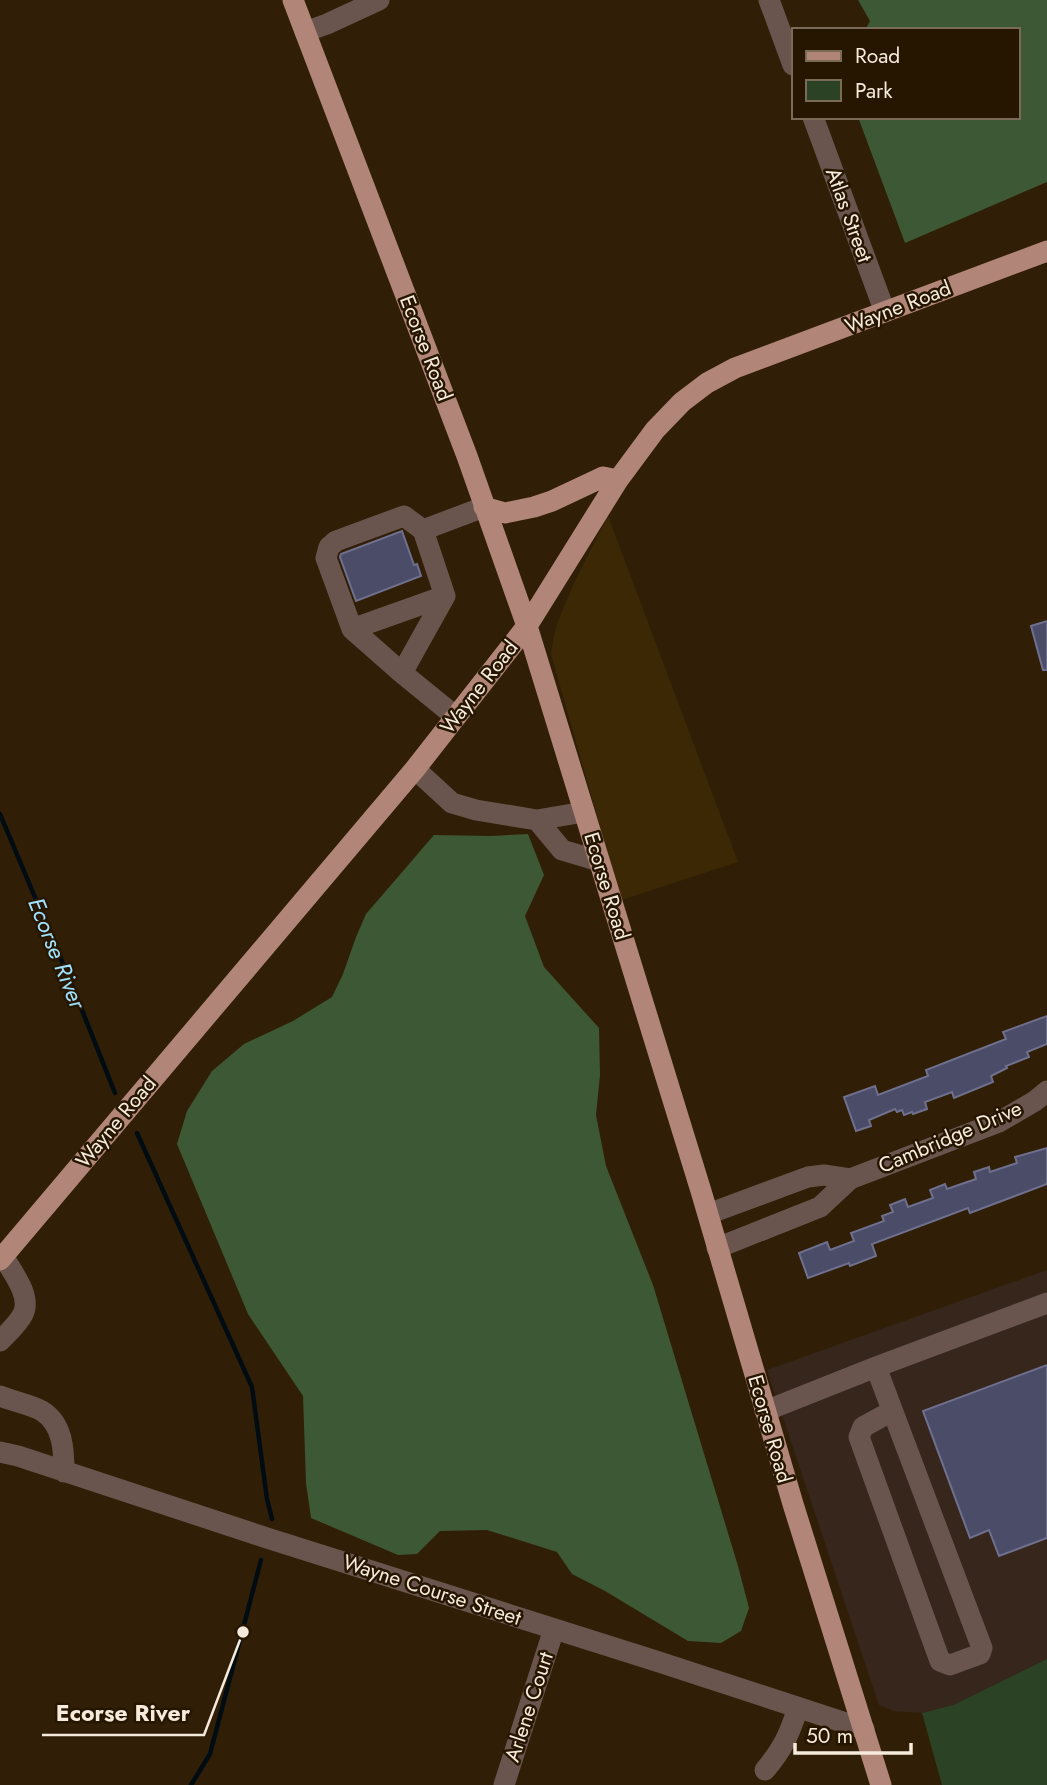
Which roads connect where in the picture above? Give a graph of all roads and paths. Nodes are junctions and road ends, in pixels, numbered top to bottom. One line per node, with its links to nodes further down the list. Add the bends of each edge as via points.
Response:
1 (293, 0): 4 (main road, Ecorse Road)
2 (379, 0): 4 (street)
3 (769, 0): 5 (street)
4 (305, 32): 10 (main road, Ecorse Road)
5 (792, 62)
6 (814, 119): 8 (street, Atlas Street)
7 (1047, 251): 8 (main road, Wayne Road)
8 (885, 312): 9 (main road, Wayne Road, via 735,368 707,383 669,415)
9 (618, 480): 10 (main road, via 603,477 534,508 505,513); 13 (main road, Wayne Road)
10 (484, 507): 11 (street); 13 (main road, Ecorse Road)
11 (423, 530): 12 (street); 14 (street, via 404,516 329,547 326,558)
12 (445, 596): 14 (street); 15 (street)
13 (527, 626): 16 (main road, Wayne Road); 18 (main road, Ecorse Road)
14 (352, 629): 15 (street)
15 (402, 673): 16 (street)
16 (456, 717): 17 (main road, Wayne Road)
17 (415, 769): 19 (street, via 452,803); 25 (main road, Wayne Road)
18 (584, 812): 19 (street); 20 (main road, Ecorse Road)
19 (537, 820): 20 (street, via 562,850)
20 (599, 861): 23 (main road, Ecorse Road)
21 (1047, 1091): 22 (street, Cambridge Drive, via 999,1122)
22 (850, 1179): 23 (street, Cambridge Drive, via 808,1177); 24 (street, Cambridge Drive, via 820,1207)
23 (708, 1214): 24 (main road, Ecorse Road)
24 (717, 1248): 30 (main road, Ecorse Road)
25 (2, 1258): 27 (street, via 17,1280 25,1307)
26 (1047, 1304): 28 (street)
27 (0, 1341)
28 (876, 1367): 30 (street); 31 (street)
29 (0, 1396): 33 (street, via 42,1411 54,1423 61,1437)
30 (765, 1411): 36 (main road, Ecorse Road)
31 (892, 1411): 31 (street, via 982,1648 980,1654 950,1665 940,1661 859,1437 863,1427)
32 (0, 1452): 33 (street, Wayne Course Street)
33 (64, 1472): 34 (street, Wayne Course Street)
34 (554, 1629): 35 (street, Wayne Course Street); 38 (street, Arlene Court)
35 (798, 1708): 36 (street, Wayne Course Street); 37 (street, via 789,1737)
36 (864, 1730): 39 (main road, Ecorse Road)
37 (765, 1770)
38 (504, 1785)
39 (881, 1785)

